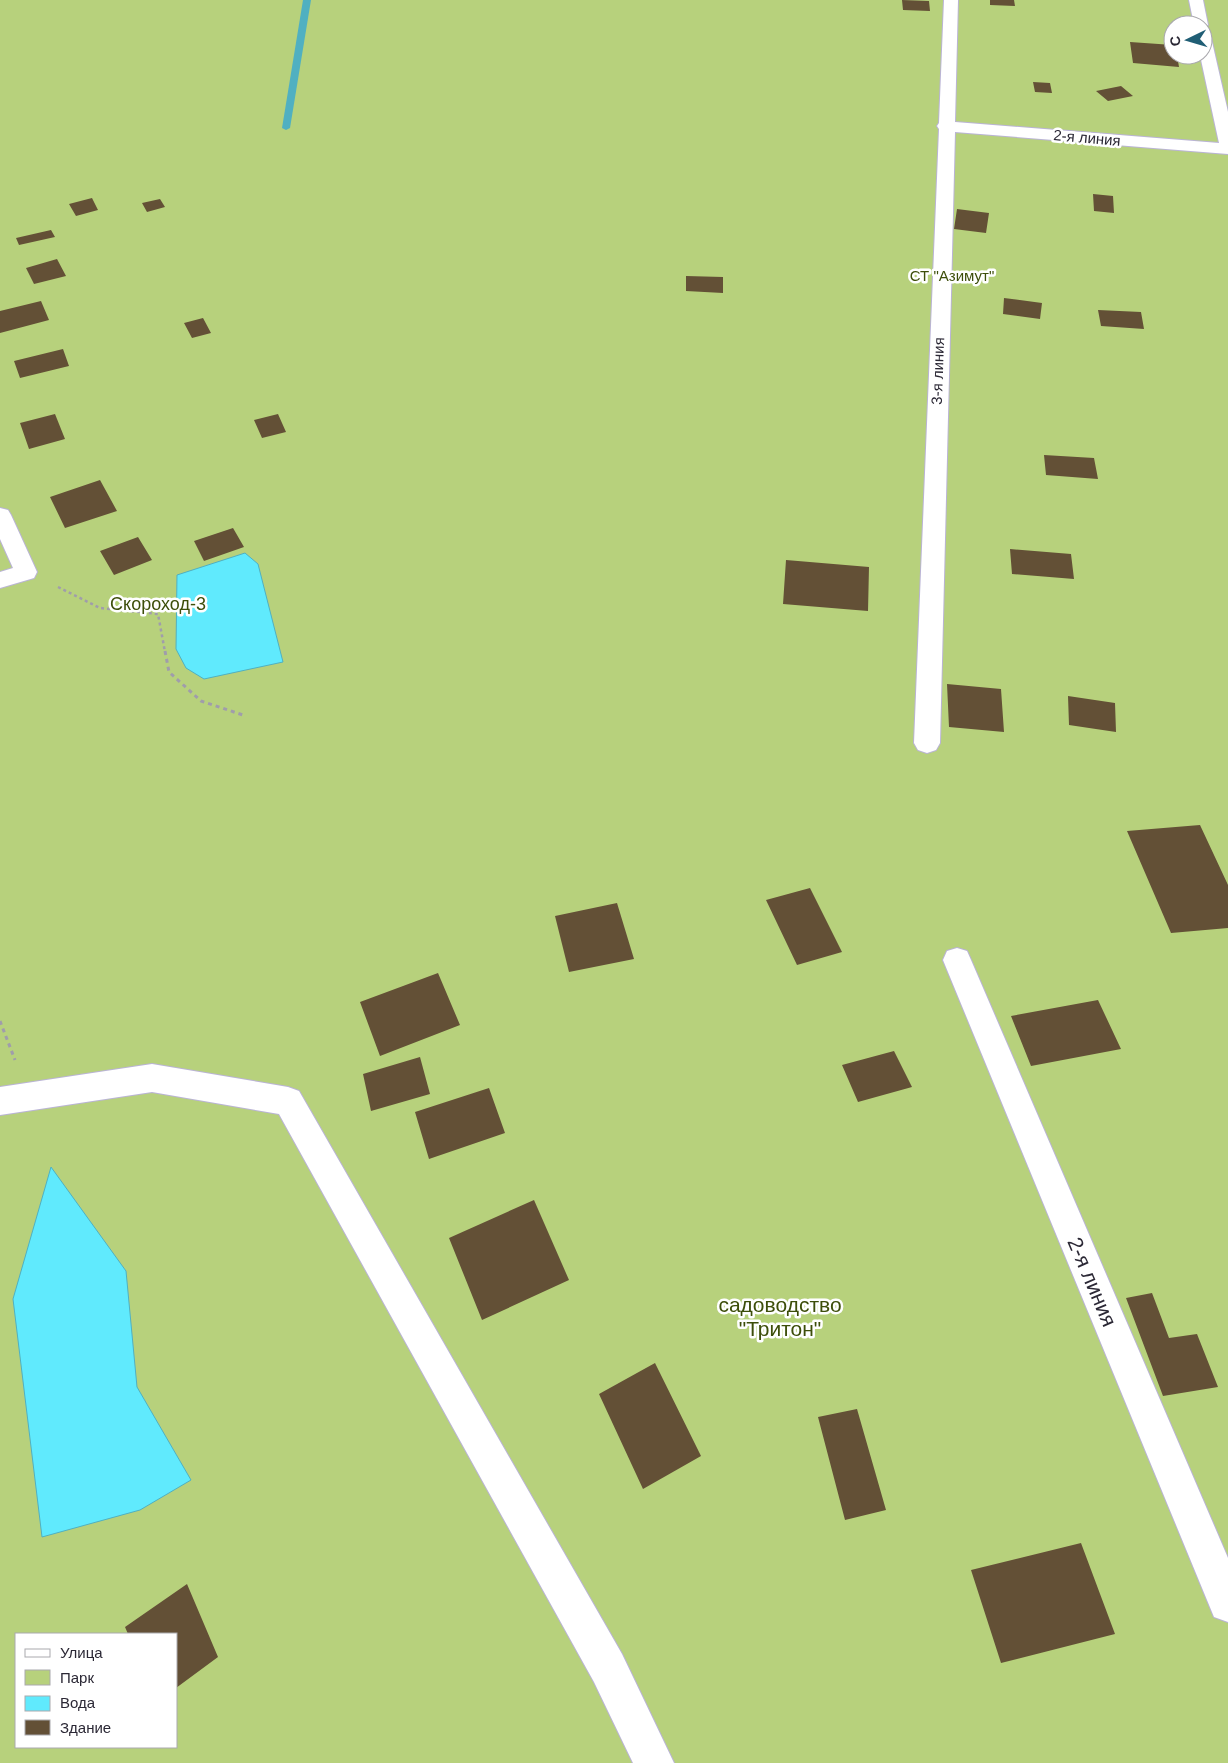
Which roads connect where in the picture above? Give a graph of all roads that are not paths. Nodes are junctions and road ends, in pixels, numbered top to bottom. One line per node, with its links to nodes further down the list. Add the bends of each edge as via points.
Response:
1 (951, 0): 5 (street, 3-я линия)
2 (1196, 0): 3 (street)
3 (1199, 15)
4 (1210, 65): 6 (street)
5 (946, 126): 6 (street, 2-я линия); 9 (street, 3-я линия)
6 (1228, 149)
7 (0, 515): 8 (street, via 26,572)
8 (0, 580)
9 (927, 743)
10 (956, 960): 12 (street, 2-я линия)
11 (0, 1101): 13 (street, via 152,1078 288,1101 608,1668)
12 (1228, 1603)
13 (654, 1763)

